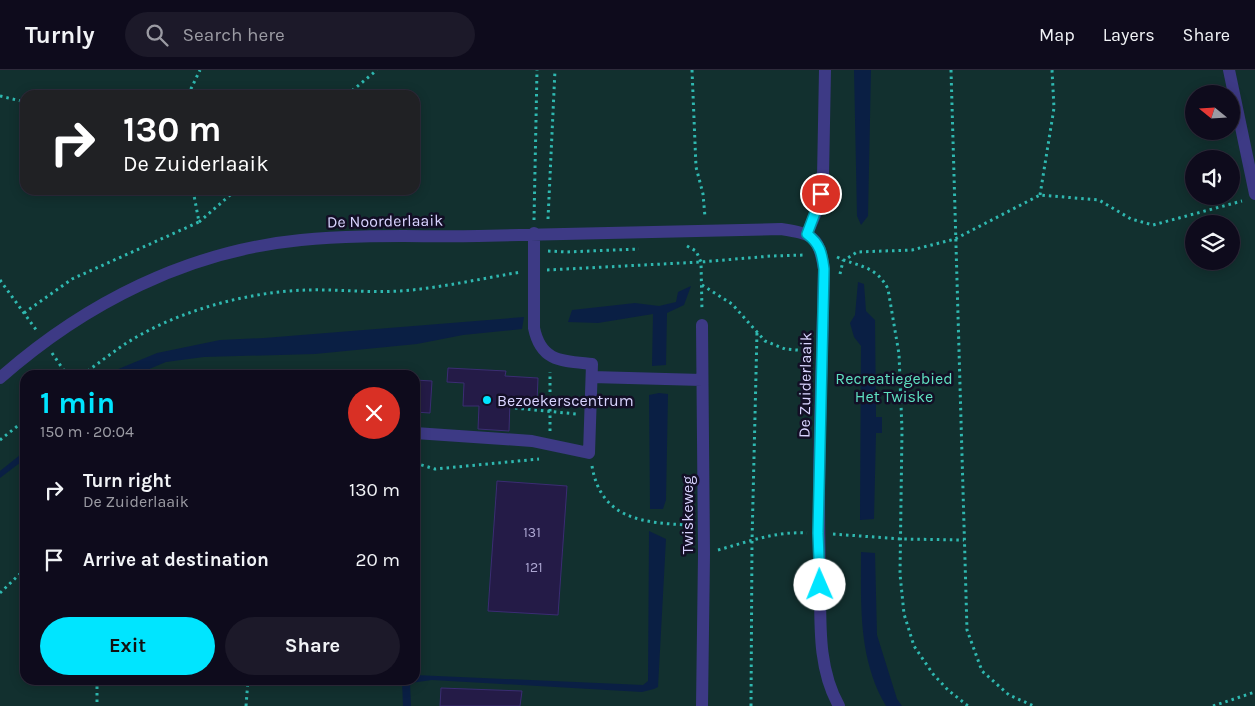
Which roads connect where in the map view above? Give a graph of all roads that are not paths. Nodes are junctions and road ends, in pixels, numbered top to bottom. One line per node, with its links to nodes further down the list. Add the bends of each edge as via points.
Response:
1 (825, 70): 5 (street, via 823,177)
2 (1229, 70): 3 (street)
3 (1250, 197)
4 (534, 233): 5 (street, De Noorderlaaik, via 781,229); 7 (street, via 534,328 537,340 551,356 592,364); 8 (street, De Noorderlaaik, via 300,240 213,256 132,287 99,305)
5 (807, 234): 12 (street, De Zuiderlaaik, via 820,248 824,269 818,533 822,654 827,679)
6 (702, 325): 9 (street, Twiskeweg)
7 (592, 377): 9 (street); 10 (street, via 589,453 507,439)
8 (0, 378)
9 (702, 380): 11 (street, Twiskeweg)
10 (420, 432)
11 (702, 706)
12 (839, 706)

